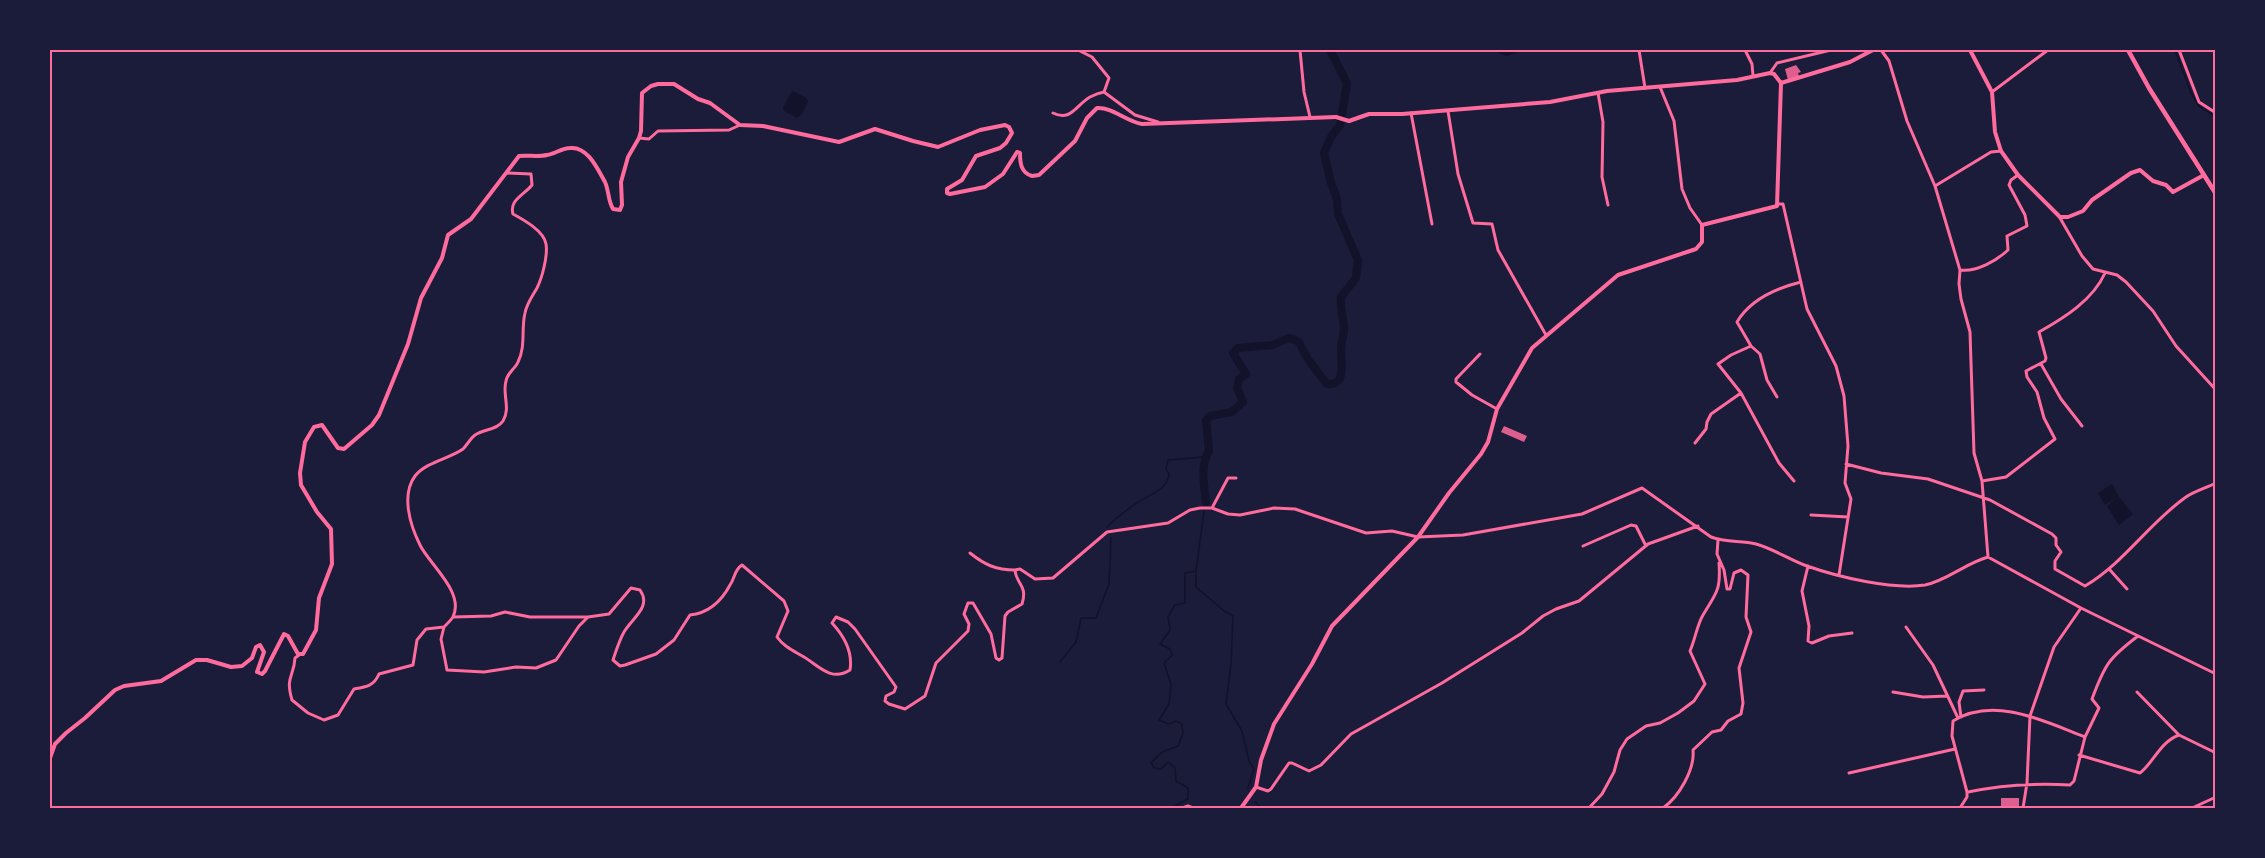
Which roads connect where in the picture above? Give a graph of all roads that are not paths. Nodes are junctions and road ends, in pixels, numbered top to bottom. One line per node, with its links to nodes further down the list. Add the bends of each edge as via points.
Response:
1 (1078, 50): 17 (street, via 1092,57 1109,78)
2 (1300, 50): 24 (street)
3 (1639, 50): 16 (street)
4 (1745, 50): 13 (street)
5 (1831, 50): 12 (street, via 1777,63)
6 (1873, 50): 14 (main road, via 1850,62)
7 (1881, 50): 32 (street, via 1889,61 1907,122)
8 (1970, 50): 18 (main road)
9 (2048, 50): 18 (street)
10 (2128, 50): 31 (highway)
11 (2179, 50): 23 (street, via 2199,102)
12 (1770, 73): 13 (main road); 14 (main road)
13 (1753, 76): 15 (main road)
14 (1781, 83): 34 (main road)
15 (1660, 87): 16 (main road); 38 (street, via 1674,121 1682,189)
16 (1645, 88): 19 (main road)
17 (1104, 92): 21 (street, via 1089,98 1071,114); 25 (street, via 1135,115)
18 (1992, 92): 28 (main road, via 1995,132)
19 (1599, 93): 20 (main road, via 1550,102); 35 (street, via 1602,177)
20 (1448, 111): 22 (main road); 42 (street, via 1458,174 1473,223 1492,225 1498,250)
21 (1053, 113)
22 (1411, 113): 24 (main road, via 1369,114 1349,121); 37 (street)
23 (2216, 113)
24 (1310, 117): 25 (main road)
25 (1163, 124): 26 (main road, via 1131,123 1097,108 1075,141 1039,175 1024,171 1017,152 1003,174 985,187 950,194 947,189 962,180 976,156 1006,143 1012,133 1009,127 980,130 938,147 876,129 839,142)
26 (740, 125): 27 (street, via 729,130 658,131 649,139); 27 (main road, via 679,86 658,84 642,93)
27 (639, 138): 29 (main road, via 621,182 620,210 611,206 607,186 592,159 570,147 550,155 519,156)
28 (2001, 151): 30 (main road); 32 (street, via 1991,152)
29 (506, 173): 75 (street, via 531,174 532,185 511,208 513,214 545,238 547,251 537,288 524,315 525,339 519,362 506,377 507,411 498,426 475,435 463,448 416,474 408,488 407,505 413,526 420,546 445,577 453,597); 81 (main road, via 471,219 448,235 442,258 421,298 408,344 372,425 344,449 338,448 322,425 314,426 305,442 301,485 333,536 332,564 319,598 315,630)
30 (2018, 175): 36 (main road); 39 (street, via 2009,185 2027,226 2007,236 2008,250 1999,258)
31 (2204, 175): 33 (highway); 36 (main road, via 2173,192 2140,170 2092,200 2083,211)
32 (1935, 186): 39 (street)
33 (2216, 194)
34 (1778, 204): 38 (main road); 41 (street, via 1783,204)
35 (1608, 205)
36 (2060, 217): 40 (street, via 2082,256 2093,269)
37 (1432, 224)
38 (1702, 225): 42 (main road, via 1702,243 1696,249 1623,272)
39 (1960, 270): 55 (street, via 1961,298 1970,332 1974,453)
40 (2104, 273): 45 (street, via 2099,286 2077,308 2039,332 2046,358); 46 (street, via 2117,275 2126,282)
41 (1801, 282): 43 (street, via 1774,291 1742,313 1737,322); 52 (street, via 1807,309 1836,366 1844,396)
42 (1546, 335): 49 (main road, via 1527,354)
43 (1751, 346): 47 (street, via 1718,364); 48 (street, via 1760,354)
44 (1480, 354): 49 (street, via 1456,380 1472,395)
45 (2041, 364): 50 (street); 55 (street, via 2026,371 2026,377 2037,392 2055,438 2006,477)
46 (2216, 390)
47 (1742, 393): 51 (street, via 1712,414); 54 (street, via 1779,463)
48 (1777, 398)
49 (1497, 409): 62 (main road, via 1484,449)
50 (2082, 426)
51 (1695, 443)
52 (1846, 464): 57 (street, via 1928,479); 60 (street, via 1845,483 1851,499)
53 (1236, 478): 58 (street, via 1228,478)
54 (1794, 481)
55 (1982, 482): 57 (street)
56 (2216, 483): 71 (street, via 2185,498 2142,535)
57 (1984, 499): 67 (street); 71 (street, via 2052,534 2061,552 2055,570 2067,578 2085,586)
58 (1212, 508): 62 (street, via 1240,515 1274,508 1295,509 1366,533 1392,531); 70 (street, via 1190,510 1165,524 1107,532 1053,578 1035,579)
59 (1811, 515): 60 (street)
60 (1848, 518): 72 (street)
61 (1698, 526): 62 (street, via 1642,488 1582,514 1463,535); 63 (street); 65 (street)
62 (1418, 537): 97 (main road, via 1332,626 1274,724)
63 (1718, 540): 68 (street); 69 (street, via 1755,544)
64 (1584, 546): 65 (street, via 1632,525)
65 (1646, 546): 97 (street, via 1580,601 1543,616 1442,683 1351,734 1321,765 1309,771 1289,763 1271,789)
66 (970, 553): 70 (street, via 984,565)
67 (1988, 557): 72 (street, via 1927,585 1907,586); 74 (street)
68 (1719, 561): 103 (street, via 1719,588 1702,616 1690,651 1705,684 1694,701 1678,713 1627,739 1602,794); 104 (street, via 1727,589 1734,573 1741,570 1748,575 1746,617 1751,632 1739,668 1743,703 1740,714 1693,750 1692,768 1675,797)
69 (1808, 566): 72 (street); 79 (street, via 1802,591 1808,641)
70 (1015, 570): 76 (street, via 1024,596 1022,604 1005,616 1001,659 996,658 988,628 973,603 968,603 964,614 968,631 936,663 925,696 905,709 885,701 896,687 855,629 842,618 836,617 832,623 850,651 850,670 843,674 821,670 781,644 777,638 788,611 784,600 742,565 711,610 690,615 674,640 656,654 625,665 614,660 623,633 643,606 644,595 631,588 609,614)
71 (2110, 570): 73 (street)
72 (1839, 575)
73 (2127, 589)
74 (2081, 608): 80 (street); 87 (street, via 2054,647)
75 (453, 617): 76 (street, via 505,612 530,617); 77 (street)
76 (588, 617): 77 (street, via 556,660 536,668 484,672 447,670 441,639)
77 (444, 627): 81 (street, via 426,629 417,640 413,665 379,674 375,683 354,689 338,715 324,720 292,700 288,677)
78 (1906, 627): 86 (street, via 1933,665)
79 (1852, 633)
80 (2138, 636): 82 (street); 90 (street, via 2112,656 2100,676 2092,699 2099,708)
81 (299, 655): 94 (main road, via 284,634 262,674 257,672 264,652 260,645 242,666 196,660 161,681 124,686 66,733 55,744)
82 (2216, 674)
83 (1984, 690): 88 (street, via 1963,690)
84 (1893, 692): 86 (street, via 1923,697)
85 (2137, 692): 89 (street)
86 (1948, 695): 88 (street)
87 (2030, 716): 88 (street, via 2007,711 1974,712); 90 (street); 96 (street)
88 (1960, 717): 91 (street, via 1952,724)
89 (2179, 735): 92 (street); 93 (street, via 2158,750 2140,773)
90 (2085, 737): 93 (street)
91 (1955, 749): 95 (street); 98 (street)
92 (2216, 753)
93 (2079, 755): 96 (street, via 2070,785)
94 (50, 758)
95 (1849, 773)
96 (2027, 783): 98 (street); 106 (street)
97 (1256, 787): 102 (main road)
98 (1967, 792): 105 (street)
99 (2216, 797): 107 (street)
100 (1182, 808): 101 (street)
101 (1193, 808)
102 (1241, 808)
103 (1589, 808)
104 (1663, 808)
105 (1960, 808)
106 (2023, 808)
107 (2192, 808)

